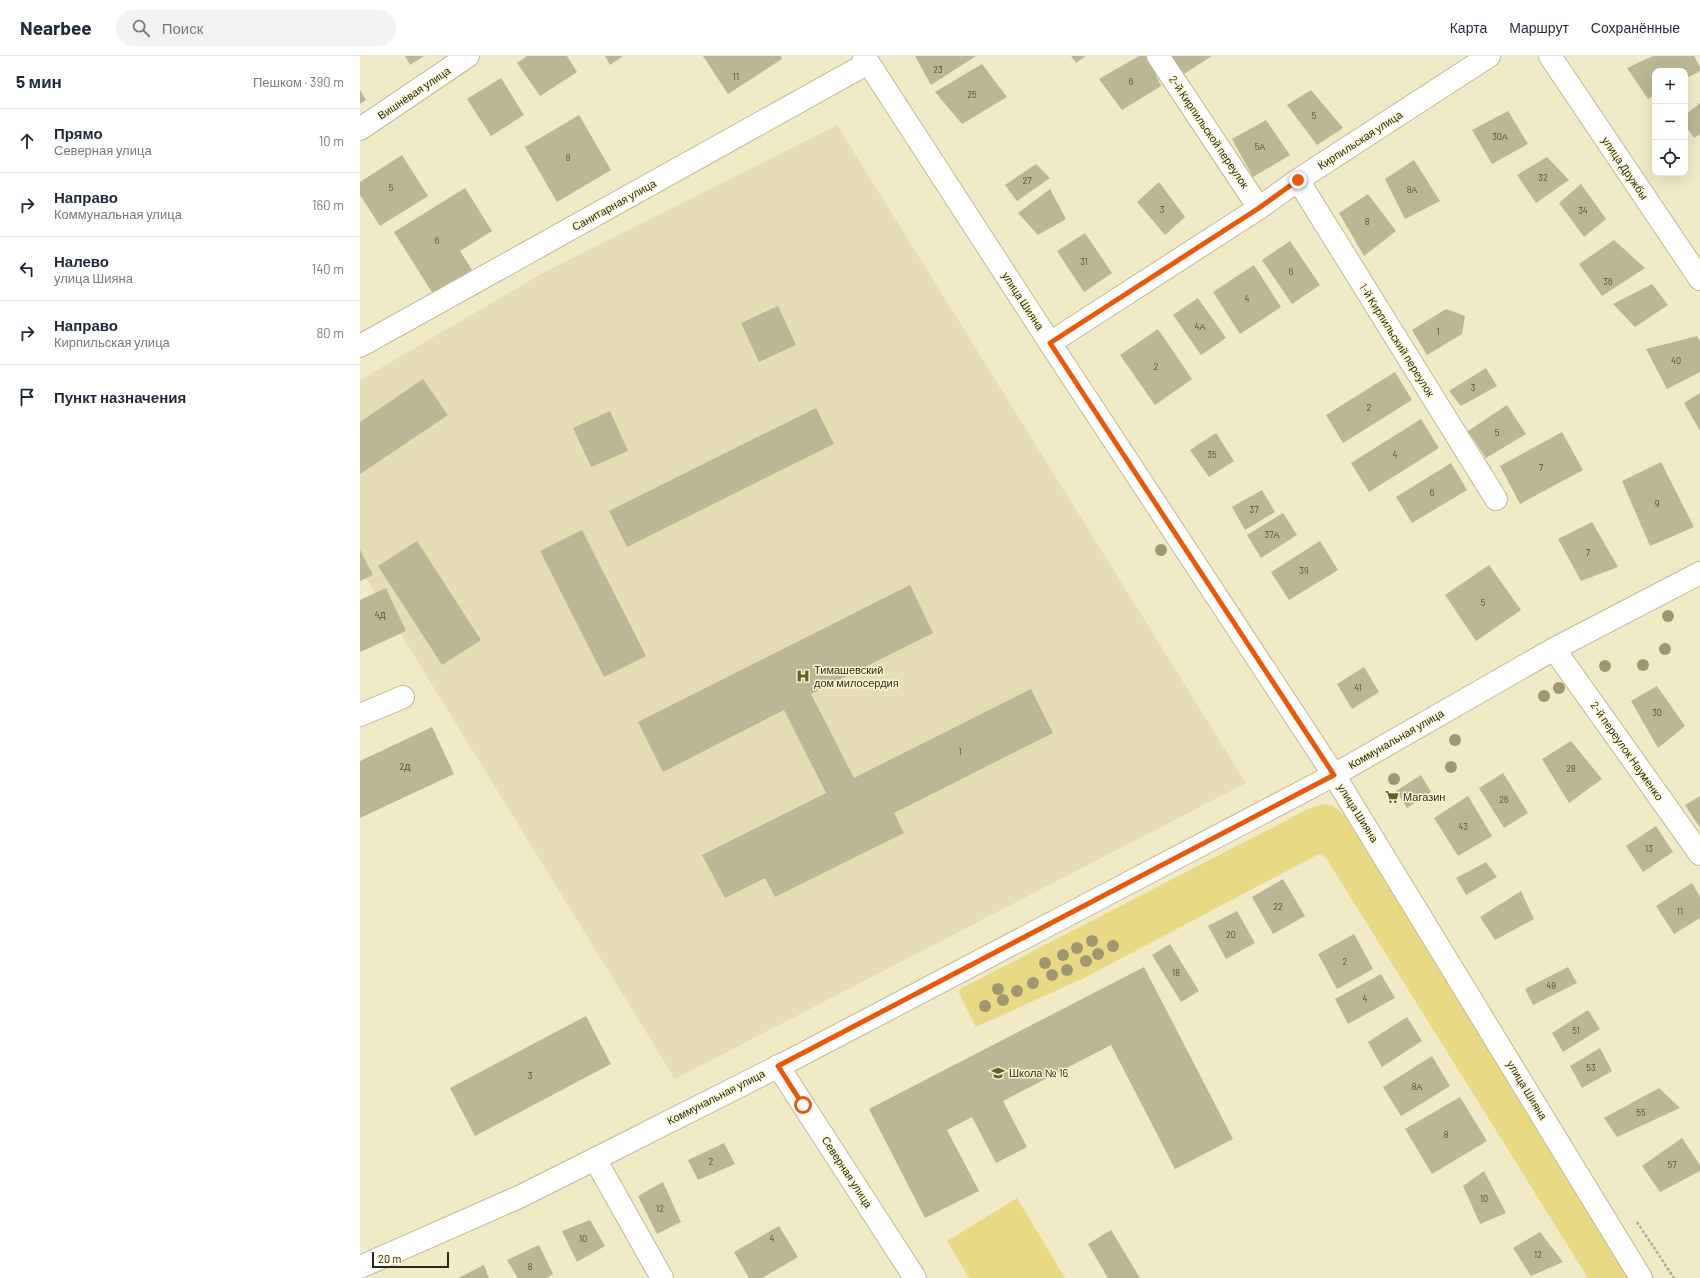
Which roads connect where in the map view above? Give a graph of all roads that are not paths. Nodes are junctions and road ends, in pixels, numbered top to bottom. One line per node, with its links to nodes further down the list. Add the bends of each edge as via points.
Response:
1 (468, 56): 6 (street, Вишнёвая улица)
2 (1158, 56): 8 (street, 2-й Кирпильской переулок)
3 (1489, 56): 7 (street, Кирпильская улица)
4 (1550, 56): 9 (street, улица Дружбы)
5 (866, 60): 10 (street, улица Шияна); 11 (street, Санитарная улица)
6 (360, 129)
7 (1298, 180): 8 (street, Кирпильская улица); 12 (street, 1-й Кирпильский переулок)
8 (1259, 208): 10 (street, Кирпильская улица)
9 (1699, 274)
10 (1050, 343): 17 (street, улица Шияна)
11 (360, 346)
12 (1496, 499)
13 (1700, 573): 14 (street, Коммунальная улица)
14 (1554, 649): 17 (street, Коммунальная улица); 18 (street, 2-й переулок Науменко)
15 (403, 697): 16 (street)
16 (360, 715)
17 (1334, 775): 19 (street, Коммунальная улица); 24 (street, улица Шияна)
18 (1700, 854)
19 (778, 1066): 20 (street, Коммунальная улица); 23 (street, Северная улица)
20 (595, 1159): 21 (street, Коммунальная улица, via 519,1197); 22 (street)
21 (360, 1266)
22 (662, 1278)
23 (916, 1278)
24 (1641, 1278)

